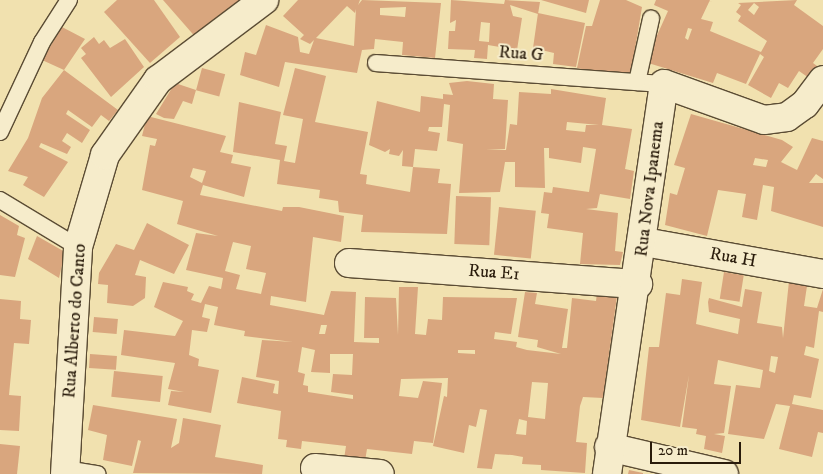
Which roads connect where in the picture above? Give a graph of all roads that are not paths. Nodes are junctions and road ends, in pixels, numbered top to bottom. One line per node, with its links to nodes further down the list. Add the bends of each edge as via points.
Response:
1 (69, 0): 7 (lane, via 42,42)
2 (264, 0): 10 (street, Rua Alberto do Canto, via 158,80 105,155)
3 (651, 19): 6 (lane)
4 (376, 63): 6 (lane, Rua G)
5 (823, 80): 6 (street, via 805,104 787,117 764,120)
6 (650, 83): 9 (street, Rua Nova Ipanema)
7 (0, 132)
8 (0, 200): 10 (lane)
9 (644, 242): 12 (street, Rua H); 13 (street, Rua Nova Ipanema)
10 (78, 247): 16 (street, Rua Alberto do Canto)
11 (349, 263): 13 (street, Rua E1)
12 (823, 274)
13 (638, 284): 14 (street, Rua Nova Ipanema)
14 (610, 447): 19 (street, Rua Nova Ipanema); 20 (street)
15 (314, 468): 18 (street)
16 (65, 471): 17 (lane)
17 (98, 474)
18 (380, 474)
19 (607, 474)
20 (724, 474)

